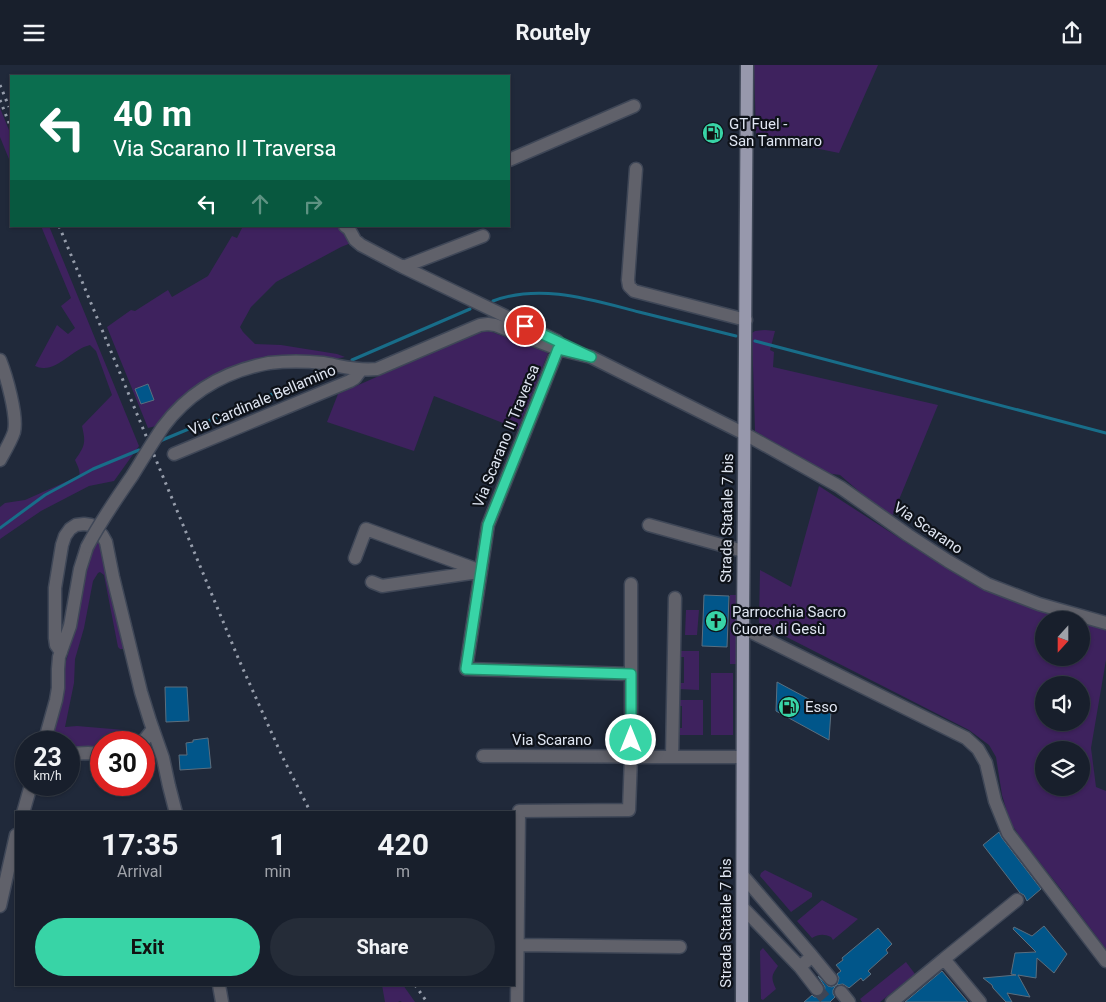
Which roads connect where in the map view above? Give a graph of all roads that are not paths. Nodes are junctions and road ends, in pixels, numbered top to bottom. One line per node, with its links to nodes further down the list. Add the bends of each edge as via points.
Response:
1 (748, 65): 8 (main road, Strada Statale 7 bis)
2 (634, 106): 3 (street)
3 (510, 160)
4 (636, 169): 8 (street, via 629,287)
5 (350, 227): 7 (street, via 355,240)
6 (483, 236): 7 (street)
7 (403, 267): 10 (street)
8 (746, 320): 13 (main road, Strada Statale 7 bis)
9 (558, 349): 10 (street); 12 (street, via 488,324 377,369); 19 (street, Via Scarano II Traversa, via 488,525)
10 (591, 357): 13 (street)
11 (0, 360): 15 (street, via 15,425)
12 (361, 369): 14 (street, Via Cardinale Bellamino, via 350,381); 25 (street, bridge, via 303,361 269,363 222,377 179,409 99,525 88,547)
13 (745, 434): 17 (main road, Strada Statale 7 bis); 23 (street, Via Scarano, via 840,487 908,535 987,584 1039,605)
14 (174, 455)
15 (0, 460)
16 (649, 525): 17 (street)
17 (744, 551): 24 (main road, Strada Statale 7 bis)
18 (355, 558): 19 (street, via 366,529)
19 (481, 571): 20 (street, via 382,586); 26 (street, Via Scarano II Traversa, via 466,669)
20 (372, 582)
21 (631, 584): 26 (street)
22 (675, 598): 31 (street)
23 (1106, 623)
24 (743, 627): 32 (main road, Strada Statale 7 bis); 46 (street, via 966,738 978,749 986,763 995,801 1008,833)
25 (61, 652): 27 (street, via 55,638 55,588 65,536 76,525 91,525 106,543 130,649); 28 (street, via 56,700)
26 (631, 674): 30 (street)
27 (153, 729): 35 (street)
28 (47, 731)
29 (482, 756): 30 (street, Via Scarano)
30 (631, 757): 31 (street, Via Scarano); 36 (street, via 629,809 519,811)
31 (672, 757): 32 (street, Via Scarano)
32 (742, 757): 38 (main road, Strada Statale 7 bis)
33 (28, 796): 34 (street)
34 (24, 811)
35 (175, 811)
36 (516, 831): 42 (street)
37 (15, 839): 40 (street)
38 (743, 876): 41 (main road, Strada Statale 7 bis); 44 (street)
39 (1017, 900): 45 (street)
40 (0, 906)
41 (743, 908): 47 (street); 53 (main road, Strada Statale 7 bis)
42 (518, 945): 43 (street); 52 (street)
43 (680, 947)
44 (812, 956): 47 (street); 48 (street)
45 (944, 959): 54 (street); 55 (street)
46 (1106, 961)
47 (800, 967): 50 (street)
48 (831, 979)
49 (219, 986): 51 (street)
50 (817, 989)
51 (222, 1002)
52 (517, 1002)
53 (742, 1002)
54 (892, 1002)
55 (980, 1002)

